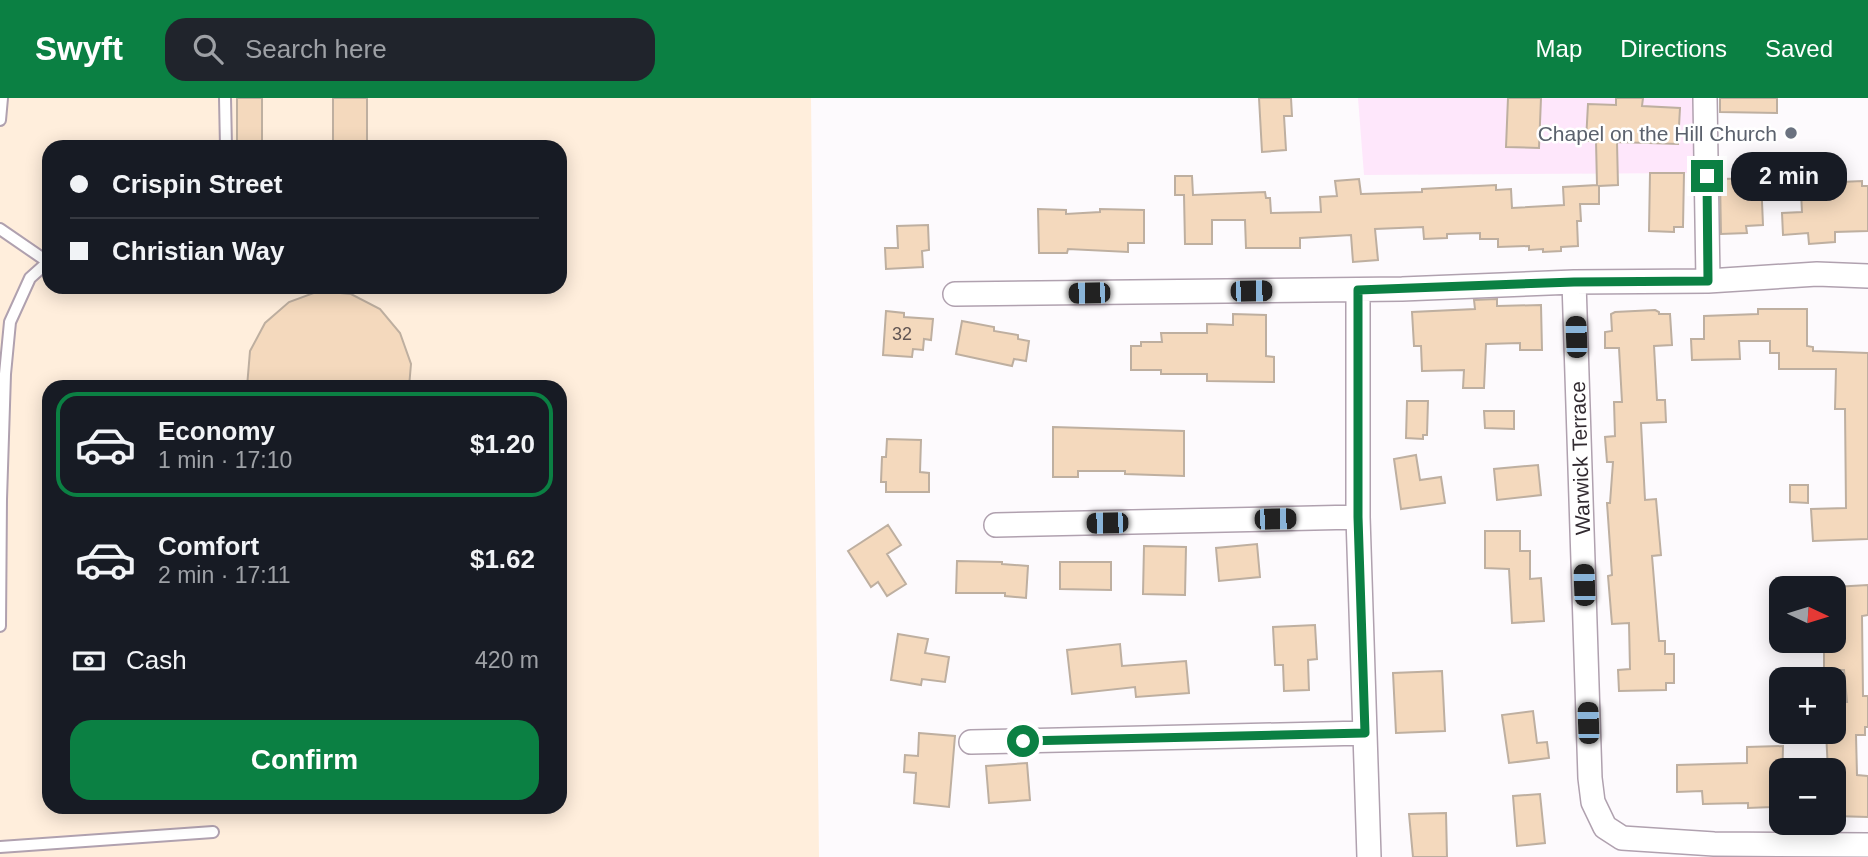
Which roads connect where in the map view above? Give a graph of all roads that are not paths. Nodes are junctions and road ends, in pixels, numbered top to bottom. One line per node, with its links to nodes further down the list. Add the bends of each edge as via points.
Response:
1 (2, 98): 4 (lane)
2 (225, 98): 5 (lane)
3 (1705, 98): 10 (street)
4 (0, 120)
5 (226, 140)
6 (0, 229): 7 (lane)
7 (42, 256)
8 (42, 267): 15 (lane, via 30,278 10,322)
9 (1868, 276): 10 (street, via 1817,274)
10 (1708, 281): 11 (street)
11 (1574, 282): 12 (street); 25 (street, Warwick Terrace, via 1593,802 1605,827 1622,838)
12 (1358, 290): 13 (street); 17 (street)
13 (955, 294)
14 (0, 359): 15 (lane)
15 (5, 373): 16 (lane)
16 (0, 499): 19 (lane)
17 (1358, 517): 18 (street); 20 (street)
18 (996, 526)
19 (0, 626)
20 (1365, 733): 21 (street); 26 (street)
21 (971, 742)
22 (213, 832): 24 (lane)
23 (1868, 845): 25 (street, Warwick Terrace)
24 (0, 848)
25 (1714, 850)
26 (1369, 857)

